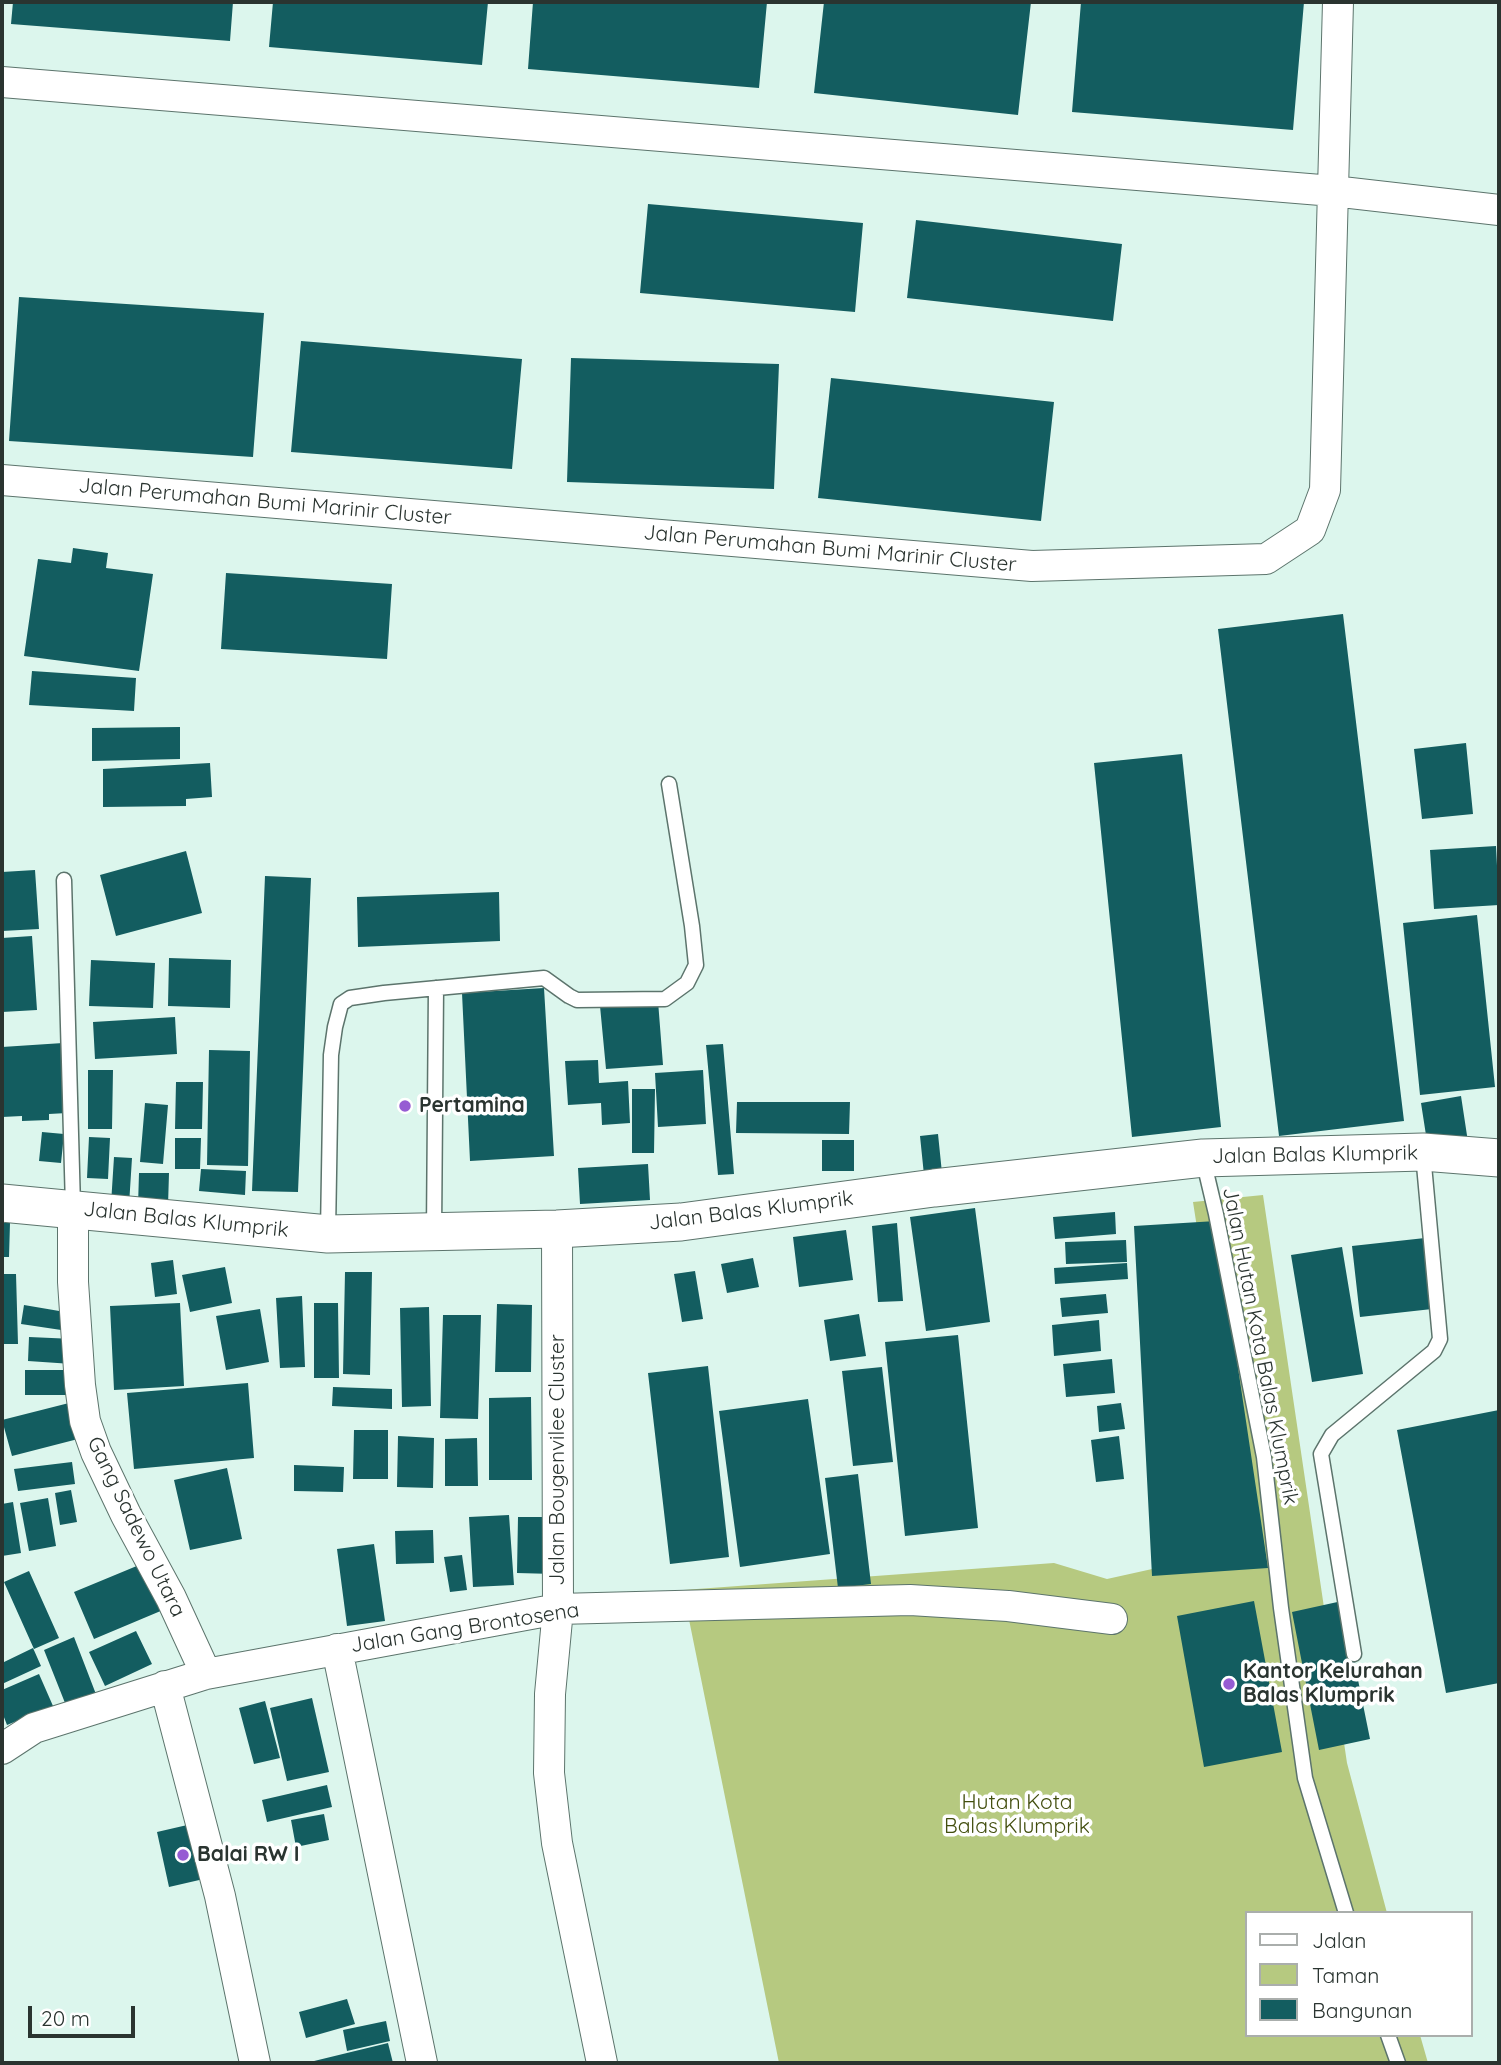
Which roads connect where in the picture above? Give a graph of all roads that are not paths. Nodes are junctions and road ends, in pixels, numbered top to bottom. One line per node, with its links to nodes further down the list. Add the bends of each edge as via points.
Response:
1 (1338, 2): 3 (street, Jalan Perumahan Bumi Marinir Cluster)
2 (2, 82): 3 (street)
3 (1333, 191): 4 (street); 5 (street, Jalan Perumahan Bumi Marinir Cluster, via 1325,490 1310,530 1266,559 1032,566)
4 (1499, 210)
5 (2, 480)
6 (669, 784): 8 (lane, via 692,926 695,965 687,983 665,999 577,999 544,978)
7 (65, 880): 13 (lane)
8 (436, 988): 15 (lane); 16 (lane, via 349,998 341,1004 331,1055)
9 (1423, 1152): 10 (street, Jalan Balas Klumprik); 11 (street, Jalan Balas Klumprik); 20 (lane, via 1440,1339 1434,1351 1332,1435 1321,1454)
10 (1203, 1158): 14 (street, Jalan Balas Klumprik, via 681,1222); 24 (lane, Jalan Hutan Kota Balas Klumprik, via 1264,1457 1305,1779)
11 (1499, 1158)
12 (2, 1203): 13 (street, Jalan Balas Klumprik)
13 (73, 1209): 16 (street, Jalan Balas Klumprik); 21 (street, Gang Sadewo Utara, via 74,1295 85,1420 126,1515)
14 (557, 1229): 15 (street, Jalan Balas Klumprik); 17 (street, Jalan Bougenvilee Cluster)
15 (434, 1233): 16 (street, Jalan Balas Klumprik)
16 (328, 1234)
17 (558, 1609): 18 (street, Jalan Gang Brontosena, via 909,1600); 19 (street, Jalan Gang Brontosena); 28 (street, Jalan Bougenvilee Cluster, via 549,1773 557,1843)
18 (1112, 1619)
19 (337, 1649): 21 (street, Jalan Gang Brontosena); 27 (street)
20 (1354, 1654)
21 (206, 1674): 22 (street, Jalan Gang Brontosena)
22 (165, 1686): 23 (street, Jalan Gang Brontosena, via 34,1728); 26 (street, via 220,1896)
23 (2, 1749)
24 (1345, 1911)
25 (1389, 2037): 29 (lane)
26 (255, 2063)
27 (422, 2063)
28 (602, 2063)
29 (1398, 2063)

